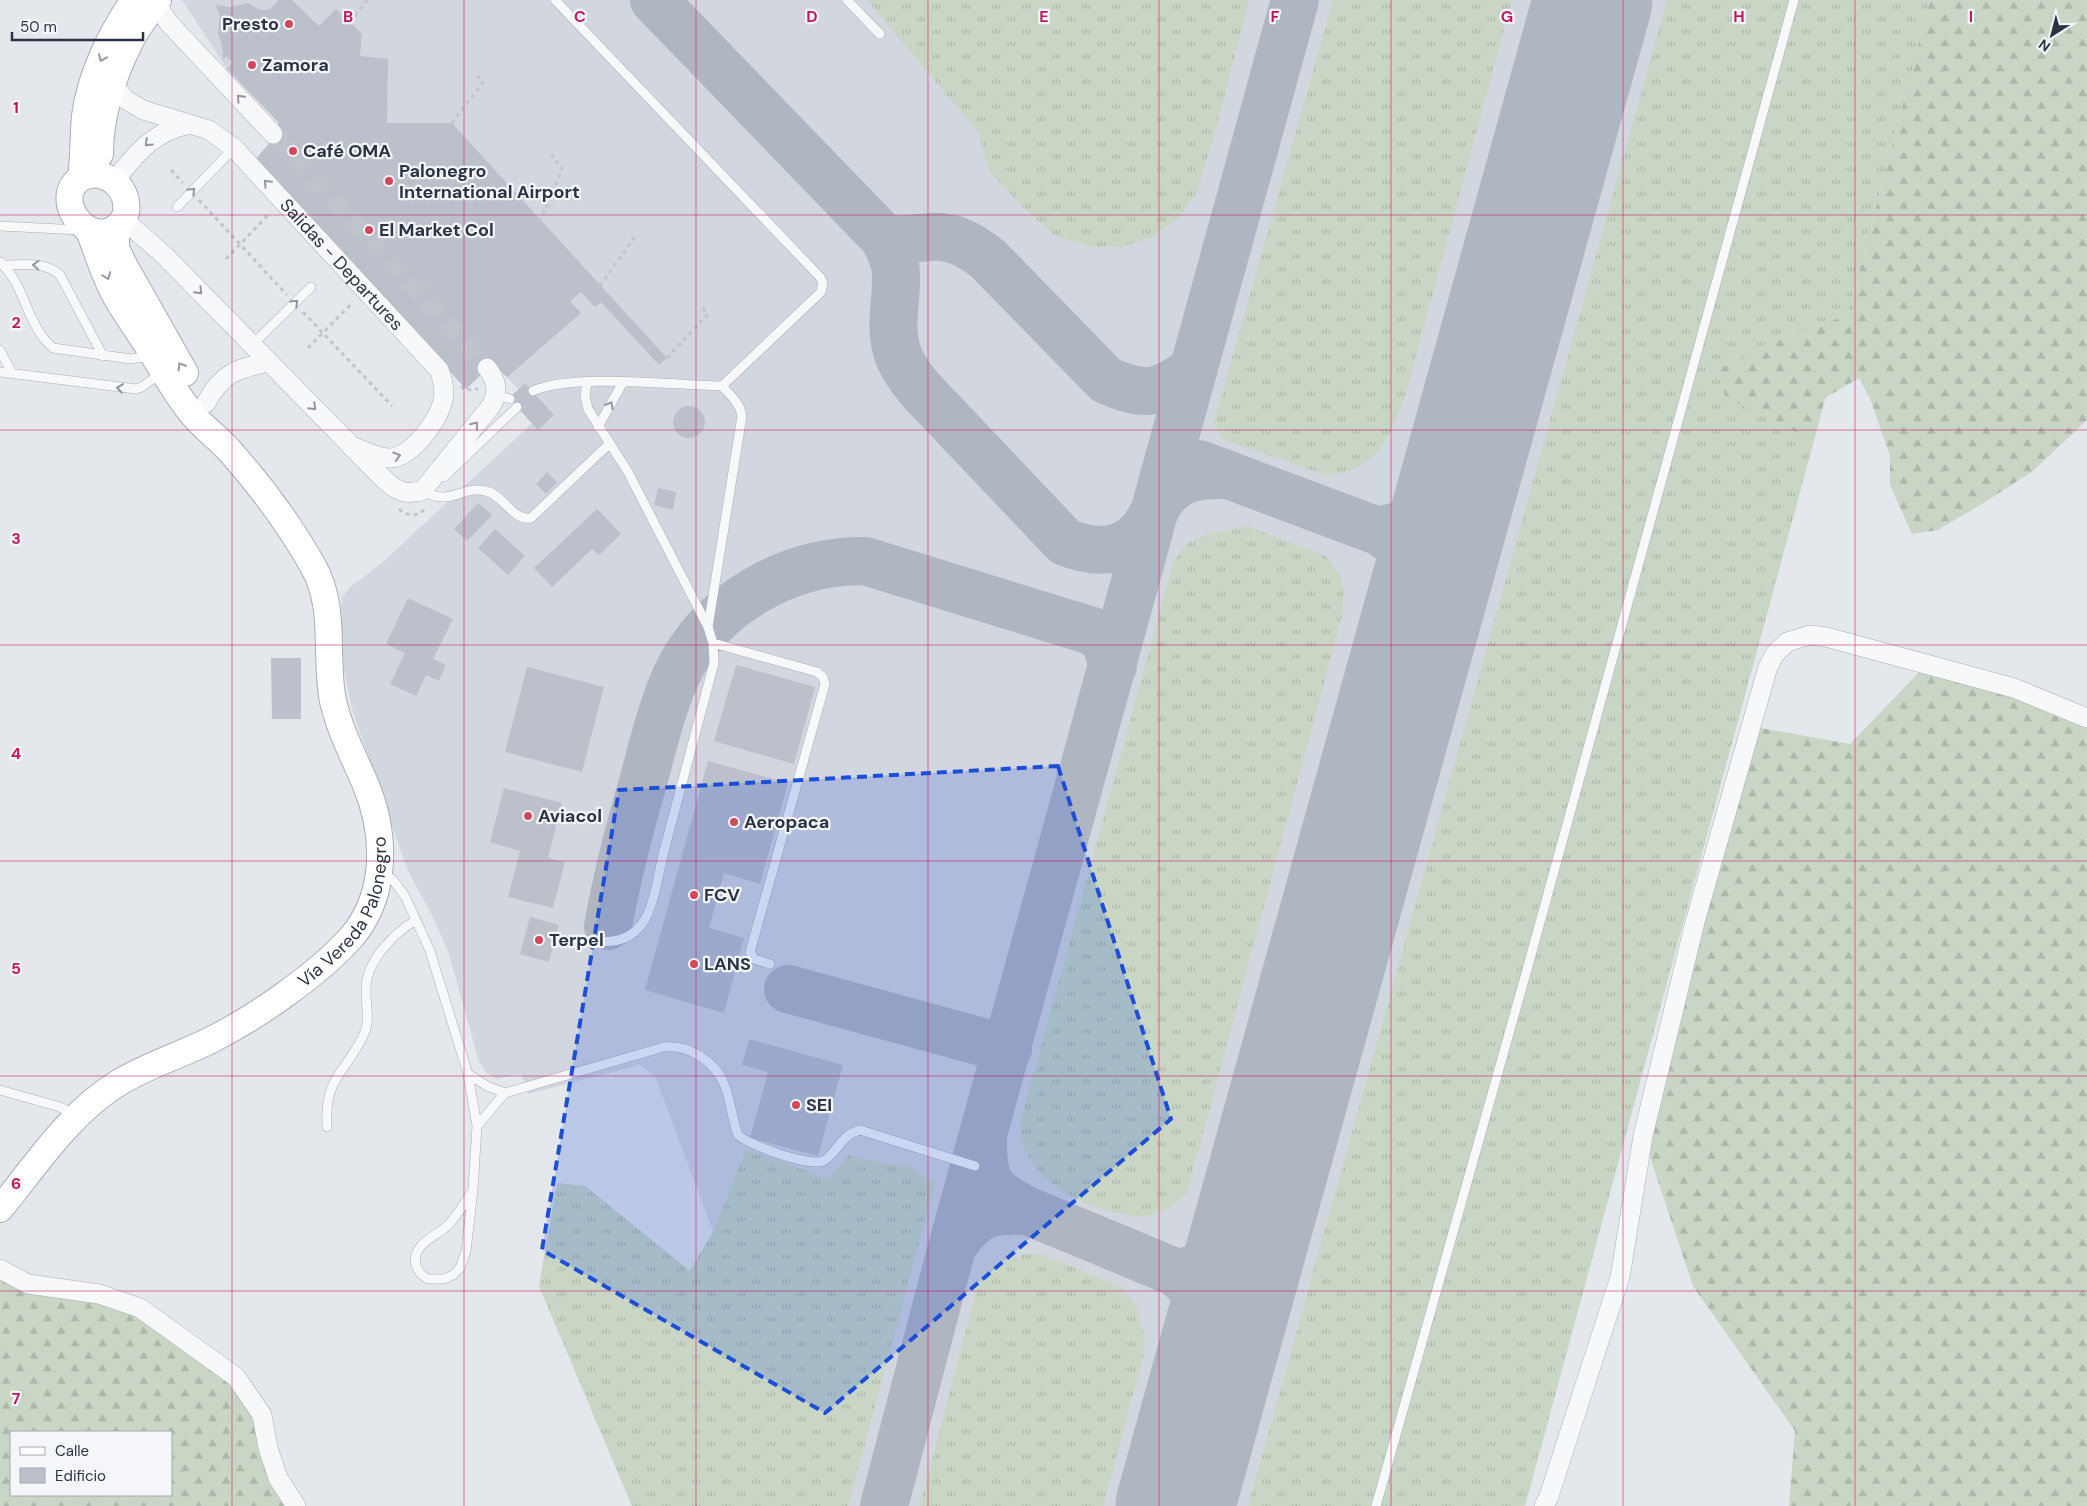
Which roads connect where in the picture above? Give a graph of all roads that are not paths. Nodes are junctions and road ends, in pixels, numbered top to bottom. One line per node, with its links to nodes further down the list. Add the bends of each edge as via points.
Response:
1 (556, 0): 27 (lane, via 823,283 821,292)
2 (847, 0): 5 (lane)
3 (1794, 0): 54 (lane)
4 (150, 1): 6 (street); 8 (street, one-way to 4); 10 (street, one-way to 10, via 113,33 99,64 85,115)
5 (880, 34)
6 (113, 85): 7 (street, Salidas - Departures, via 125,99 143,110); 10 (street, via 100,141)
7 (192, 124): 9 (street, Salidas - Departures, via 220,136); 10 (street, one-way to 10, via 171,128)
8 (274, 135)
9 (234, 148): 11 (lane, one-way to 9); 34 (street, Salidas - Departures, one-way to 9, via 388,458 407,452 438,414 444,392 439,370)
10 (98, 178): 12 (street, via 122,191 128,204); 14 (street, via 75,184 70,196 70,204 80,223)
11 (177, 207)
12 (120, 224): 14 (street, via 102,232); 17 (street, one-way to 17, via 165,256); 29 (street, one-way to 12, via 180,365 116,248)
13 (0, 226): 14 (lane)
14 (89, 231): 21 (street, Vía Vereda Palonegro, one-way to 21, via 113,292)
15 (2, 263): 19 (lane, via 48,344 61,350); 19 (lane, one-way to 15, via 60,275 42,265)
16 (311, 287): 17 (lane, one-way to 16)
17 (252, 345): 20 (street)
18 (0, 350): 24 (lane)
19 (103, 356): 21 (lane)
20 (268, 362): 29 (street, via 244,367 226,376); 34 (street, one-way to 34)
21 (158, 363): 24 (lane, one-way to 24, via 150,382 136,389); 32 (street, Vía Vereda Palonegro, via 202,426)
22 (487, 368): 35 (street, one-way to 22, via 491,406 497,394 496,383)
23 (0, 372): 24 (lane)
24 (12, 373)
25 (622, 382): 26 (lane); 27 (lane); 31 (lane, one-way to 25)
26 (587, 383): 28 (lane, via 552,385); 31 (lane, via 588,409)
27 (722, 386): 36 (lane, via 741,408 742,416)
28 (532, 391)
29 (206, 404): 32 (street, via 217,422)
30 (517, 407): 35 (lane, via 436,484)
31 (598, 427): 33 (lane)
32 (219, 439): 39 (street, Vía Vereda Palonegro, via 258,485 323,586 333,702 343,738 374,811 380,841)
33 (609, 444): 35 (lane, via 531,518 516,515 489,491 476,490 441,498); 36 (lane, via 641,497)
34 (351, 446): 35 (street, via 392,487 408,493)
35 (423, 490)
36 (708, 627): 37 (lane)
37 (713, 643): 41 (lane, via 714,664 643,922 634,933 623,939 604,943); 42 (lane, via 817,672 825,684 750,952 754,959)
38 (2087, 718): 55 (street, via 2014,688 1826,637 1798,637 1787,642 1775,654 1750,726 1695,922 1643,1136 1620,1277)
39 (380, 871): 40 (lane, via 400,888); 46 (street, Vía Vereda Palonegro, via 371,906 361,924 348,941 295,986 212,1040 119,1082)
40 (416, 920): 43 (lane, via 430,951); 48 (lane, via 391,937 370,969 366,988 367,1027 330,1089 326,1107)
41 (591, 940)
42 (770, 964)
43 (468, 1074): 45 (lane); 47 (lane)
44 (0, 1090): 46 (lane, via 60,1107)
45 (505, 1093): 47 (lane); 49 (lane, via 664,1047 680,1046 696,1053 716,1072 724,1084 738,1135 753,1146 815,1164 825,1160 852,1132 860,1130)
46 (76, 1116): 51 (street, Vía Vereda Palonegro)
47 (477, 1126): 50 (lane)
48 (327, 1127)
49 (975, 1166)
50 (473, 1190): 50 (lane, via 448,1224 418,1249 417,1270 428,1279 444,1279 460,1268 469,1238)
51 (0, 1209)
52 (0, 1269): 53 (street, via 28,1284 99,1294 140,1308 236,1377 262,1415 278,1478)
53 (296, 1506)
54 (1376, 1506)
55 (1544, 1506)

